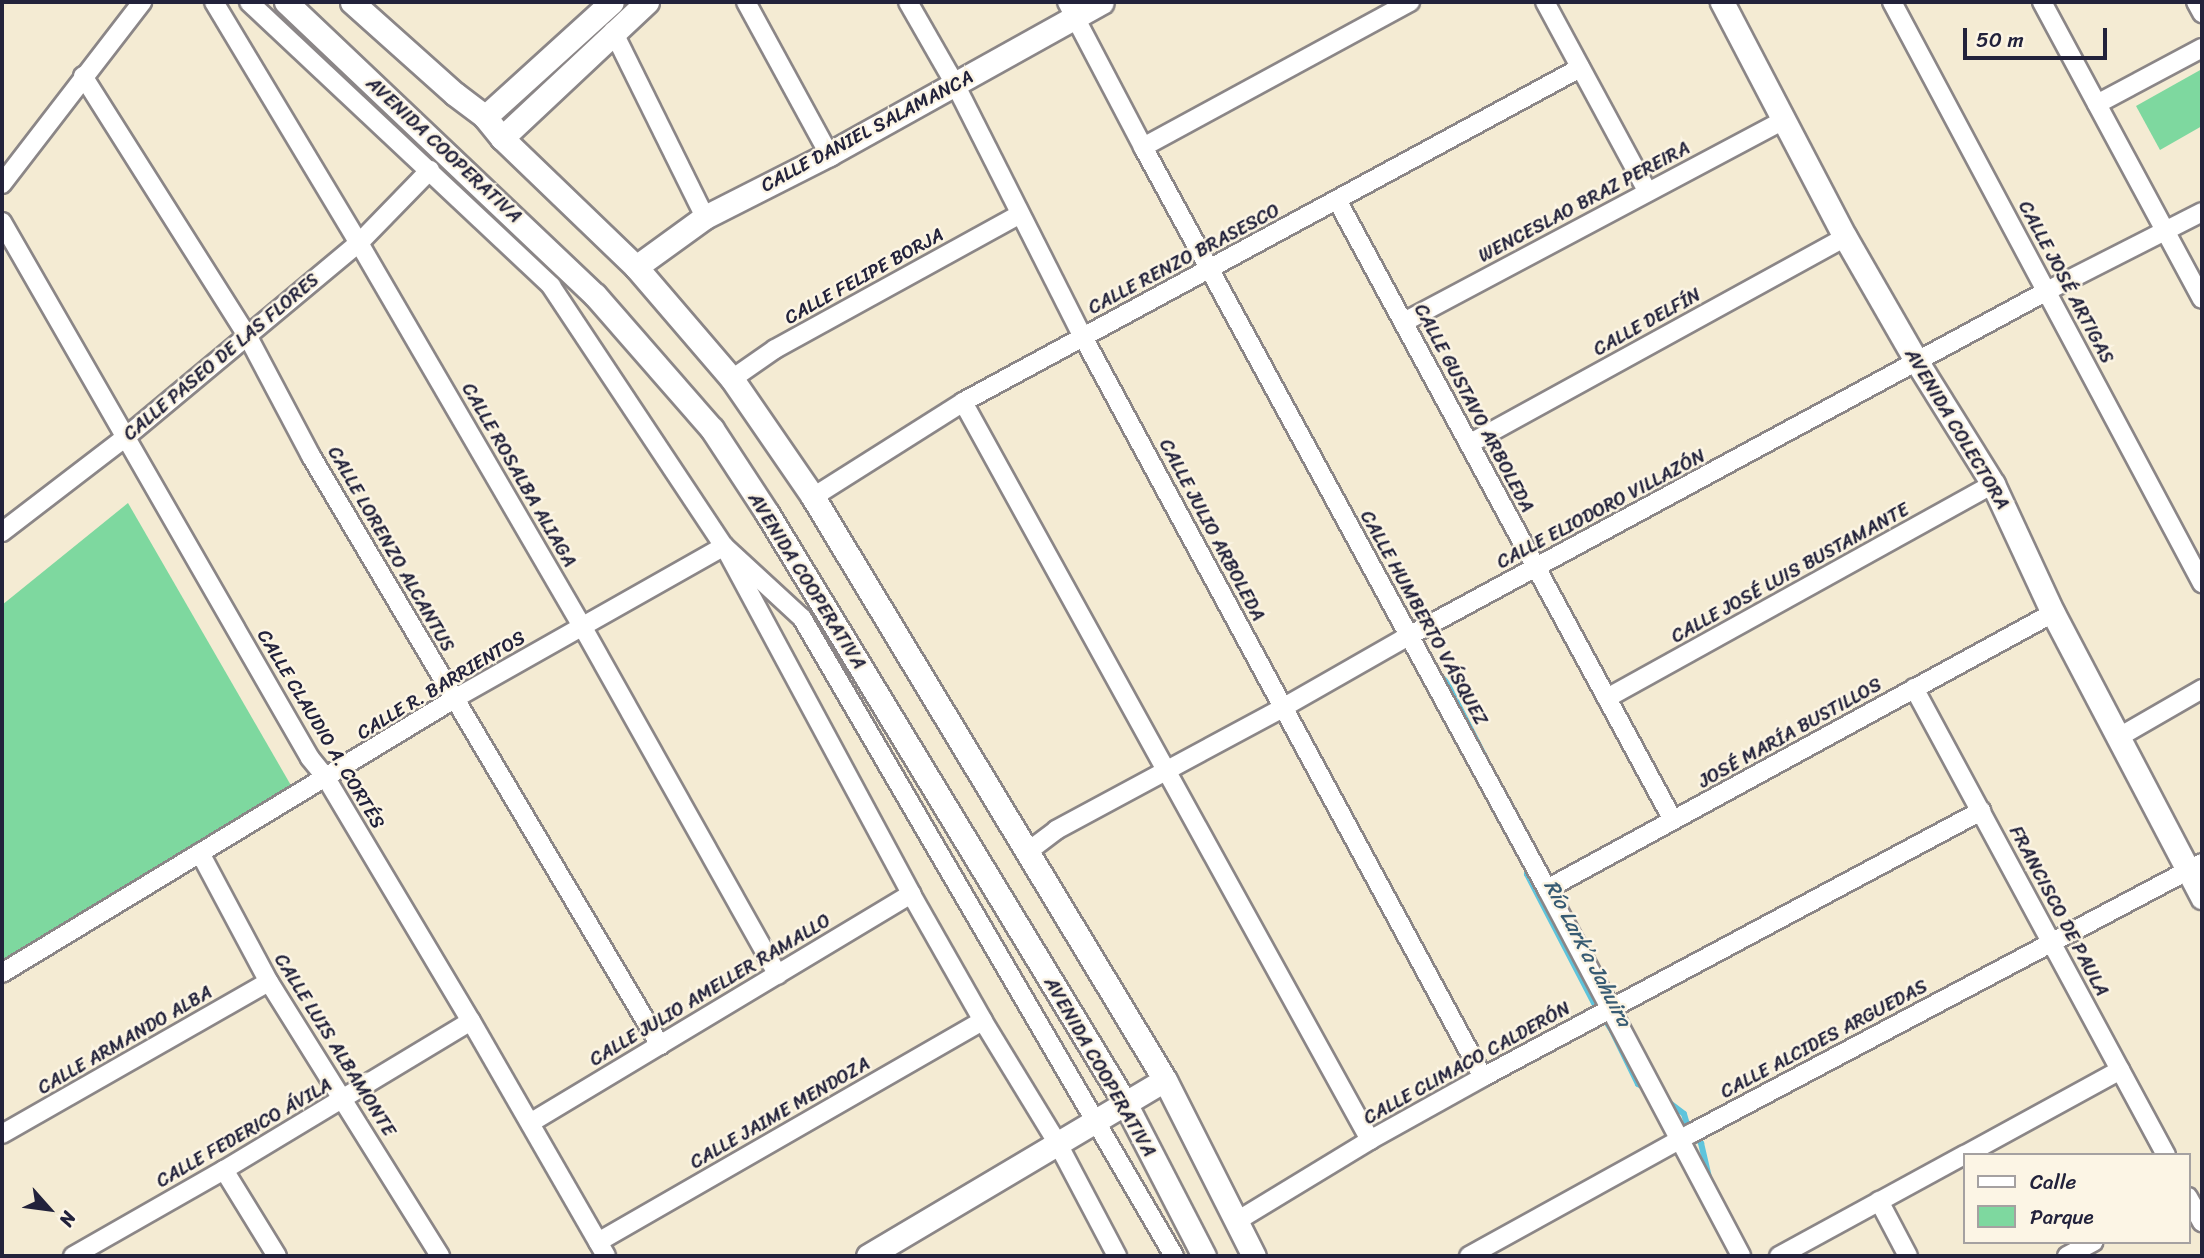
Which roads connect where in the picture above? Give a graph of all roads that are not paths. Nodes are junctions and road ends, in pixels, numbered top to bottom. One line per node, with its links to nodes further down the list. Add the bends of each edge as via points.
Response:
1 (142, 2): 22 (street)
2 (214, 2): 40 (street, CALLE ROSALBA ALIAGA)
3 (249, 2): 30 (street)
4 (286, 2): 90 (street, AVENIDA COOPERATIVA, via 595,295 712,429)
5 (352, 2): 25 (street)
6 (648, 2): 19 (street)
7 (746, 2): 29 (street)
8 (908, 2): 23 (street, CALLE JULIO ARBOLEDA)
9 (1102, 2): 17 (street, CALLE DANIEL SALAMANCA)
10 (1410, 2): 28 (street)
11 (1545, 2): 21 (street)
12 (1721, 2): 26 (street, AVENIDA COLECTORA)
13 (1892, 2): 43 (street, CALLE JOSÉ ARTIGAS)
14 (2042, 2): 24 (street)
15 (2196, 2): 18 (street)
16 (603, 5): 19 (street); 25 (street)
17 (1071, 9): 23 (street, CALLE DANIEL SALAMANCA); 28 (street, CALLE HUMBERTO VÁSQUEZ)
18 (2202, 13)
19 (613, 31): 27 (street); 36 (street)
20 (2202, 48): 24 (street)
21 (1580, 68): 32 (street); 33 (street, CALLE RENZO BRASESCO)
22 (83, 76): 31 (street); 46 (street, CALLE LORENZO ALCANTUS)
23 (955, 84): 29 (street, CALLE DANIEL SALAMANCA); 35 (street, CALLE JULIO ARBOLEDA)
24 (2097, 104): 38 (street)
25 (485, 117): 27 (street)
26 (1784, 120): 32 (street, WENCESLAO BRAZ PEREIRA); 39 (street, AVENIDA COLECTORA)
27 (502, 138): 41 (street)
28 (1143, 147): 42 (street, CALLE HUMBERTO VÁSQUEZ)
29 (829, 154): 36 (street, CALLE DANIEL SALAMANCA)
30 (430, 170): 40 (street, CALLE PASEO DE LAS FLORES); 56 (street, via 551,286)
31 (2, 184)
32 (1647, 191): 45 (street, WENCESLAO BRAZ PEREIRA)
33 (1337, 200): 42 (street, CALLE RENZO BRASESCO); 45 (street, CALLE GUSTAVO ARBOLEDA)
34 (2202, 212): 38 (street, CALLE ELIODORO VILLAZÓN)
35 (1018, 215): 47 (street, CALLE JULIO ARBOLEDA); 49 (street, CALLE FELIPE BORJA, via 775,349)
36 (705, 217): 41 (street, CALLE DANIEL SALAMANCA)
37 (2, 222): 51 (street, CALLE CLAUDIO A. CORTÉS)
38 (2165, 232): 43 (street, CALLE ELIODORO VILLAZÓN); 44 (street)
39 (1845, 237): 48 (street, AVENIDA COLECTORA); 52 (street, CALLE DELFÍN)
40 (359, 243): 46 (street, CALLE PASEO DE LAS FLORES); 60 (street, CALLE ROSALBA ALIAGA)
41 (636, 267): 49 (street)
42 (1209, 269): 47 (street, CALLE RENZO BRASESCO); 61 (street, CALLE HUMBERTO VÁSQUEZ)
43 (2048, 291): 48 (street, CALLE ELIODORO VILLAZÓN); 58 (street, CALLE JOSÉ ARTIGAS)
44 (2202, 299)
45 (1404, 322): 52 (street, CALLE GUSTAVO ARBOLEDA)
46 (248, 337): 51 (street, CALLE PASEO DE LAS FLORES); 65 (street, CALLE LORENZO ALCANTUS, via 311,456)
47 (1083, 337): 50 (street, CALLE RENZO BRASESCO); 66 (street, CALLE JULIO ARBOLEDA)
48 (1917, 362): 53 (street, AVENIDA COLECTORA); 57 (street, CALLE ELIODORO VILLAZÓN)
49 (732, 379): 54 (street)
50 (963, 402): 54 (street, CALLE RENZO BRASESCO); 68 (street)
51 (127, 436): 55 (street, CALLE PASEO DE LAS FLORES); 69 (street, CALLE CLAUDIO A. CORTÉS, via 310,758)
52 (1469, 444): 57 (street, CALLE GUSTAVO ARBOLEDA)
53 (1993, 484): 59 (street, AVENIDA COLECTORA); 64 (street, CALLE JOSÉ LUIS BUSTAMANTE)
54 (813, 497): 73 (street)
55 (4, 524)
56 (724, 546): 60 (street, CALLE R. BARRIENTOS); 76 (street); 91 (street, via 802,618)
57 (1537, 568): 61 (street, CALLE ELIODORO VILLAZÓN); 64 (street, CALLE GUSTAVO ARBOLEDA)
58 (2202, 583)
59 (2053, 613): 62 (street, JOSÉ MARÍA BUSTILLOS); 67 (street, AVENIDA COLECTORA)
60 (582, 626): 65 (street, CALLE R. BARRIENTOS); 80 (street, CALLE ROSALBA ALIAGA)
61 (1410, 637): 66 (street, CALLE ELIODORO VILLAZÓN); 75 (street, CALLE HUMBERTO VÁSQUEZ)
62 (1914, 688): 70 (street, FRANCISCO DE PAULA); 71 (street, JOSÉ MARÍA BUSTILLOS)
63 (2202, 689): 67 (street)
64 (1607, 698): 71 (street, CALLE GUSTAVO ARBOLEDA)
65 (454, 699): 69 (street, CALLE R. BARRIENTOS); 85 (street, CALLE LORENZO ALCANTUS)
66 (1284, 707): 68 (street, CALLE ELIODORO VILLAZÓN); 87 (street, CALLE JULIO ARBOLEDA)
67 (2119, 737): 74 (street, AVENIDA COLECTORA)
68 (1165, 770): 73 (street, CALLE ELIODORO VILLAZÓN, via 1056,830); 94 (street)
69 (326, 778): 72 (street, CALLE R. BARRIENTOS); 83 (street, CALLE CLAUDIO A. CORTÉS)
70 (1981, 811): 78 (street, FRANCISCO DE PAULA); 82 (street, CALLE CLIMACO CALDERÓN)
71 (1673, 820): 75 (street, JOSÉ MARÍA BUSTILLOS)
72 (200, 853): 79 (street, CALLE R. BARRIENTOS); 81 (street, CALLE LUIS ALBAMONTE)
73 (1026, 853): 88 (street)
74 (2195, 867): 77 (street, AVENIDA COLECTORA); 78 (street, CALLE ALCIDES ARGUEDAS)
75 (1547, 889): 82 (street, CALLE HUMBERTO VÁSQUEZ)
76 (911, 894): 80 (street, CALLE JULIO AMELLER RAMALLO); 84 (street)
77 (2202, 897)
78 (2051, 942): 86 (street, FRANCISCO DE PAULA); 95 (street, CALLE ALCIDES ARGUEDAS)
79 (2, 973)
80 (778, 975): 85 (street, CALLE JULIO AMELLER RAMALLO)
81 (270, 982): 89 (street, CALLE LUIS ALBAMONTE); 93 (street, CALLE ARMANDO ALBA)
82 (1611, 1009): 87 (street, CALLE CLIMACO CALDERÓN); 95 (street, CALLE HUMBERTO VÁSQUEZ)
83 (471, 1021): 89 (street, CALLE FEDERICO ÁVILA); 92 (street, CALLE CLAUDIO A. CORTÉS)
84 (983, 1021): 96 (street); 106 (street, CALLE JAIME MENDOZA)
85 (660, 1045): 92 (street, CALLE JULIO AMELLER RAMALLO)
86 (2120, 1070): 97 (street); 98 (street, FRANCISCO DE PAULA)
87 (1483, 1077): 94 (street, CALLE CLIMACO CALDERÓN)
88 (1164, 1080): 90 (street); 103 (street)
89 (343, 1100): 100 (street, CALLE FEDERICO ÁVILA); 109 (street, CALLE LUIS ALBAMONTE)
90 (1125, 1103): 91 (street); 113 (street, AVENIDA COOPERATIVA)
91 (1097, 1120): 96 (street); 112 (street)
92 (530, 1123): 106 (street, CALLE CLAUDIO A. CORTÉS)
93 (2, 1134)
94 (1370, 1140): 103 (street, CALLE CLIMACO CALDERÓN)
95 (1678, 1140): 115 (street, CALLE ALCIDES ARGUEDAS); 116 (street, CALLE HUMBERTO VÁSQUEZ)
96 (1058, 1144): 110 (street); 111 (street)
97 (1968, 1153)
98 (2165, 1153)
99 (1962, 1156): 102 (street)
100 (224, 1170): 107 (street, CALLE FEDERICO ÁVILA); 108 (street)
101 (2190, 1200): 104 (street)
102 (1879, 1201): 117 (street); 118 (street)
103 (1237, 1221): 114 (street)
104 (2202, 1222)
105 (2089, 1244): 119 (street)
106 (602, 1249)
107 (73, 1256)
108 (277, 1256)
109 (440, 1256)
110 (867, 1256)
111 (1117, 1256)
112 (1174, 1256)
113 (1204, 1256)
114 (1254, 1256)
115 (1469, 1256)
116 (1741, 1256)
117 (1779, 1256)
118 (1909, 1256)
119 (2067, 1256)

